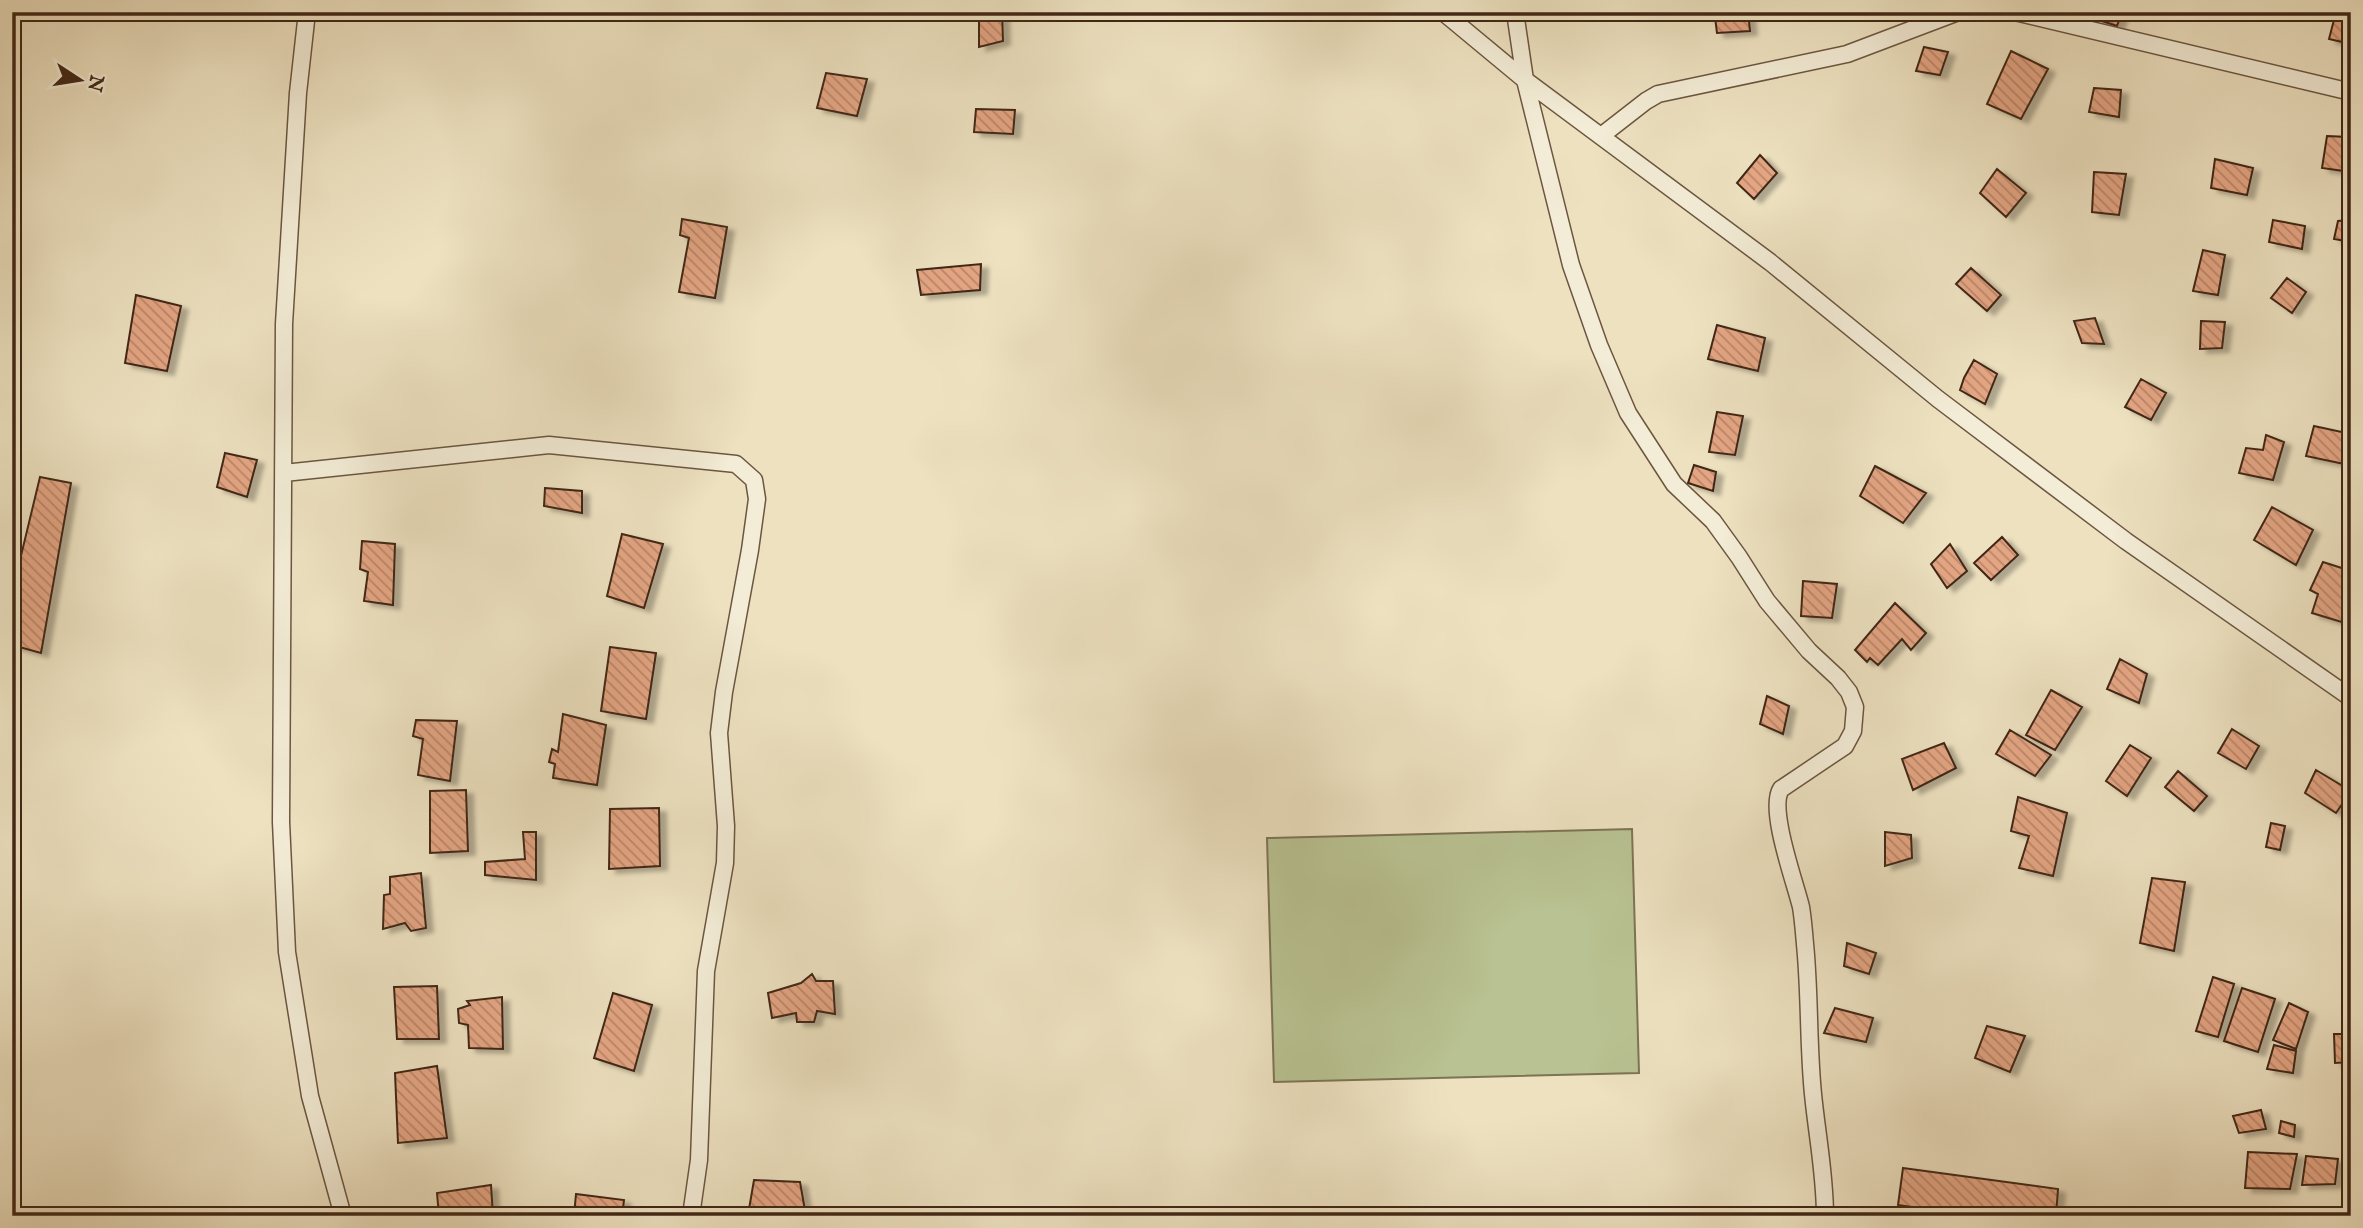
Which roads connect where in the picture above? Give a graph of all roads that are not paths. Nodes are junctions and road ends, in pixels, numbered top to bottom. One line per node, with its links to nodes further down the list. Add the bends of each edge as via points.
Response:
1 (307, 12): 9 (street, via 284,324)
2 (1443, 12): 6 (street)
3 (1515, 12): 6 (street)
4 (1958, 12): 8 (street, via 1847,54 1658,94)
5 (2015, 12): 7 (street)
6 (1525, 80): 8 (street); 13 (street, via 1571,265 1628,413 1674,484 1713,521 1767,601 1838,678 1855,707 1853,731 1845,746 1776,796 1801,909 1813,1093 1826,1181)
7 (2351, 92)
8 (1601, 136): 10 (street, via 2126,541)
9 (284, 473): 11 (street, via 281,822 287,952 310,1096); 12 (street, via 549,445 736,464 754,480 757,499 752,537 719,733 725,863 706,971 699,1160)
10 (2351, 698)
11 (344, 1216)
12 (691, 1216)
13 (1825, 1216)

